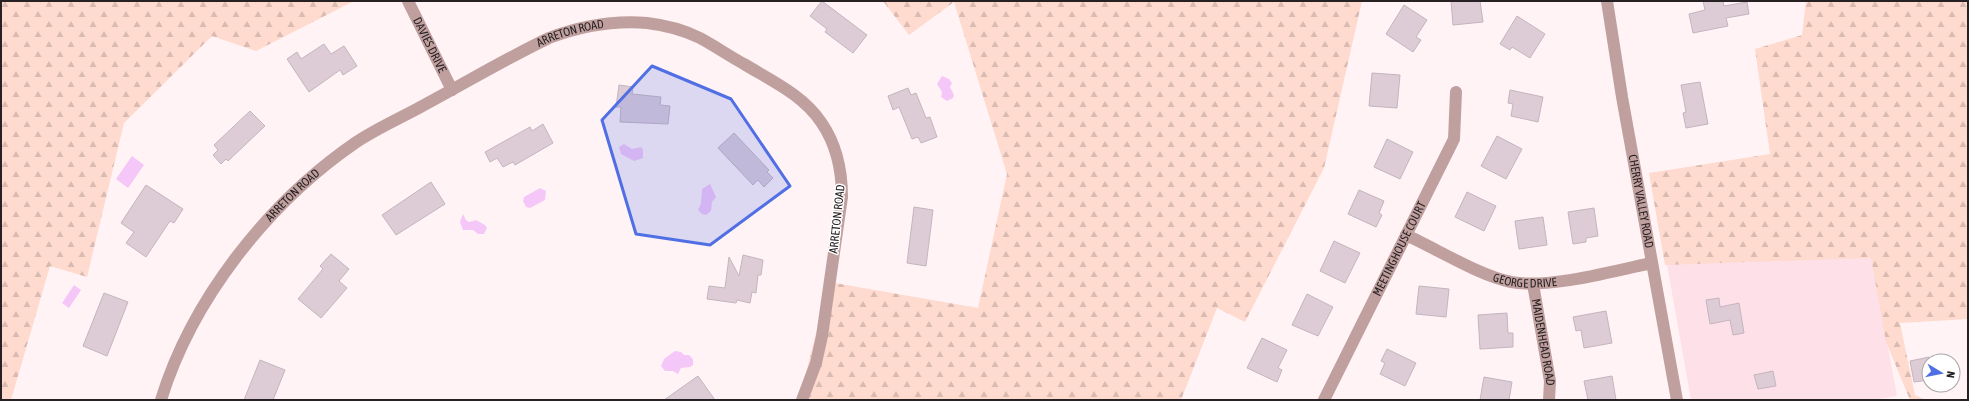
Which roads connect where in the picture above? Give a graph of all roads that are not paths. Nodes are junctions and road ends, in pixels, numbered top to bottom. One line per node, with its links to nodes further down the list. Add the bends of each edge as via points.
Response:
1 (408, 1): 3 (street, DAVIES DRIVE)
2 (1607, 1): 6 (street, CHERRY VALLEY ROAD)
3 (452, 90): 8 (street, ARRETON ROAD, via 355,143 320,170 267,220 231,265 195,321 179,353); 9 (street, ARRETON ROAD, via 549,38 573,29 602,23 625,22 674,29 699,38 791,92 808,106 824,127 838,157 842,197 822,336 816,363)
4 (1456, 92): 5 (street, MEETINGHOUSE COURT, via 1454,139)
5 (1406, 235): 7 (street, GEORGE DRIVE, via 1491,276); 10 (street, MEETINGHOUSE COURT)
6 (1652, 263): 7 (street, GEORGE DRIVE); 12 (street, CHERRY VALLEY ROAD)
7 (1533, 284): 11 (street, MAIDENHEAD ROAD, via 1550,381)
8 (161, 400)
9 (802, 400)
10 (1324, 400)
11 (1549, 400)
12 (1677, 400)

